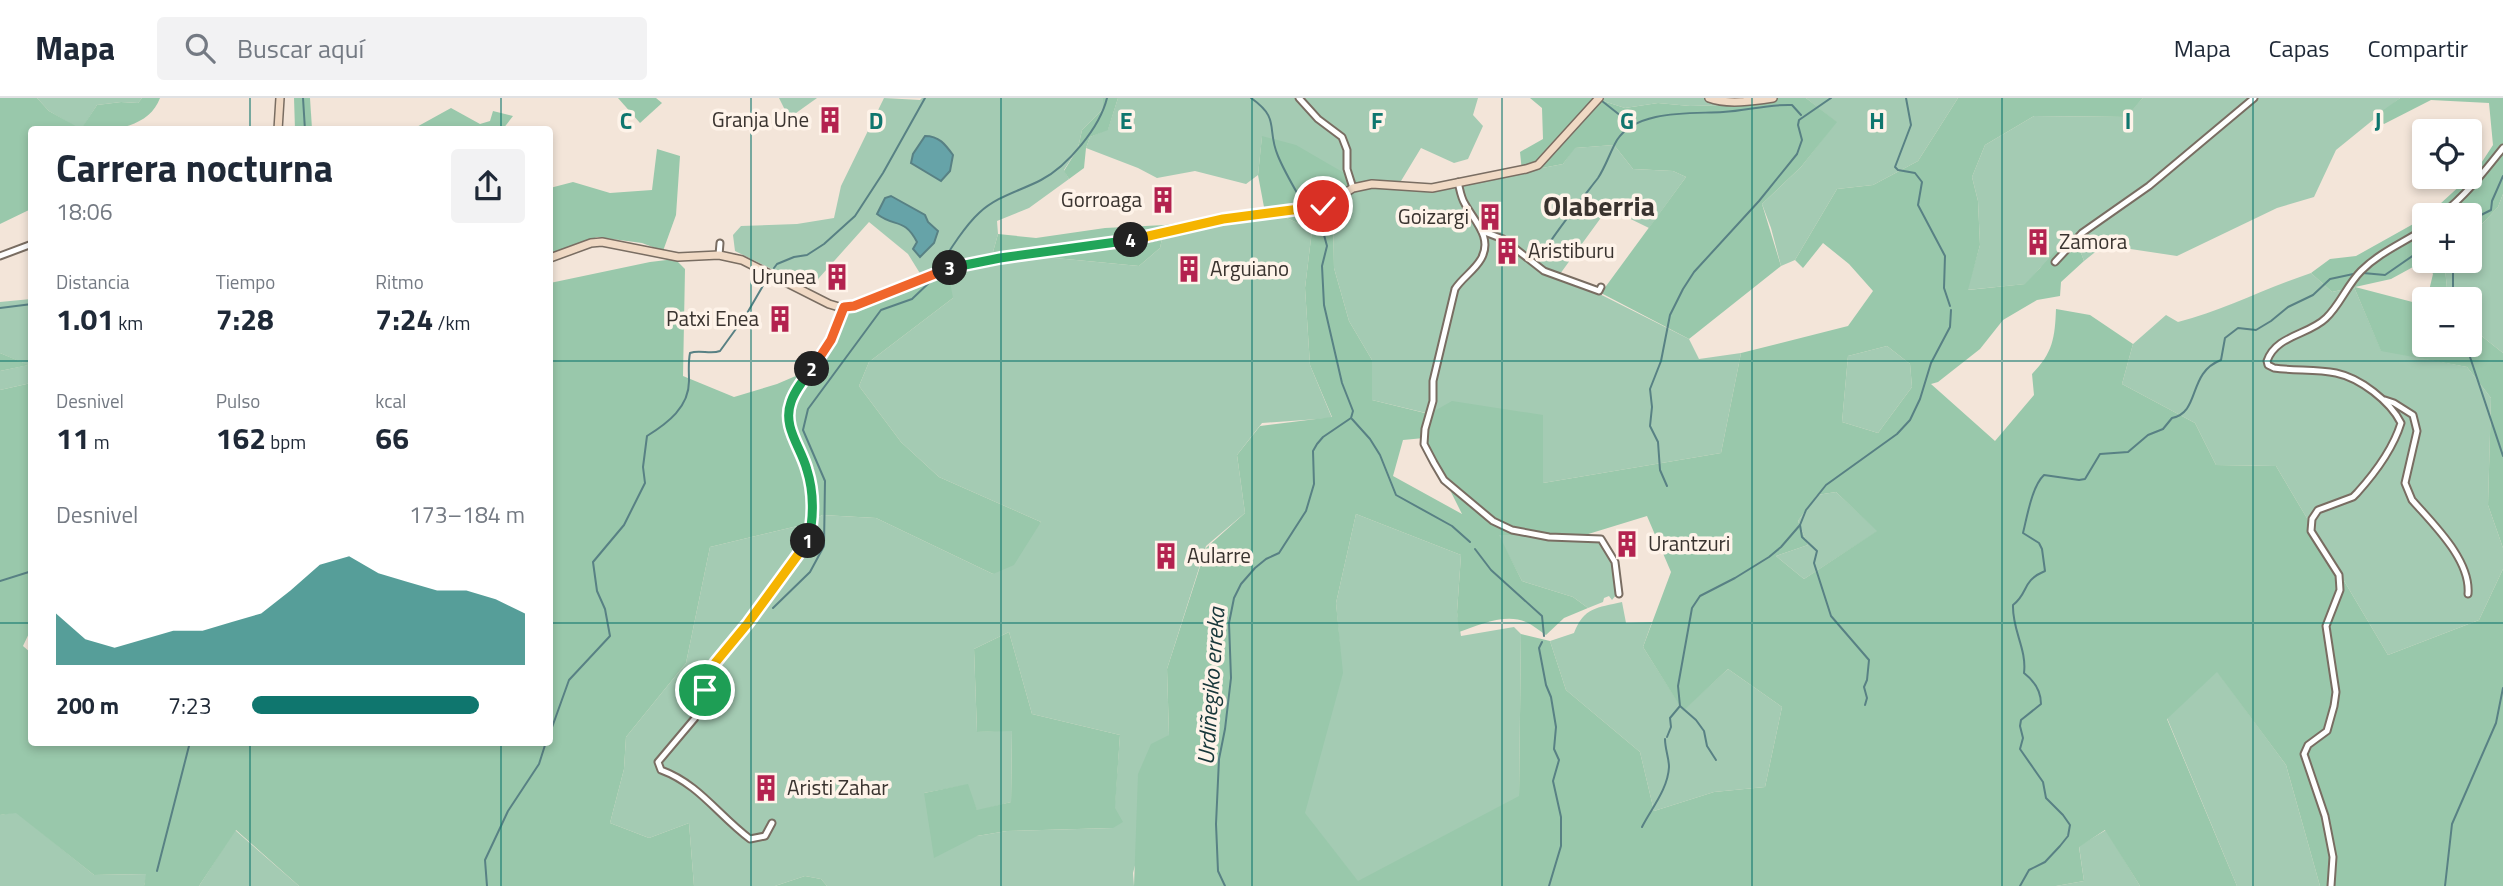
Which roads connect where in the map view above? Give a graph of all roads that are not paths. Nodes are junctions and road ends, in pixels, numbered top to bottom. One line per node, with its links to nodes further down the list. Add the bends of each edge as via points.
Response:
1 (280, 98): 7 (street)
2 (1299, 98): 10 (street, via 1342,137)
3 (1599, 98): 9 (street, via 1538,165)
4 (1709, 98): 5 (street)
5 (1773, 98)
6 (2254, 98): 19 (street, via 2149,186 2082,233)
7 (278, 126)
8 (2503, 148): 11 (street)
9 (1458, 183): 10 (street, via 1432,188 1372,184); 12 (street, via 1462,201)
10 (1353, 188): 21 (street, via 1323,206 1223,219 1148,238 942,270)
11 (2456, 203)
12 (1482, 231): 20 (street, via 1503,239 1544,271 1599,291); 23 (street, via 1482,257 1455,289 1433,381 1424,444 1444,480 1493,521 1549,537 1601,539 1615,562)
13 (2412, 236): 22 (street, via 2379,255 2345,289 2327,317 2282,342 2267,361 2274,368 2345,375)
14 (720, 243): 16 (street)
15 (28, 246): 17 (street)
16 (719, 255): 18 (street, via 678,257 603,242); 21 (street, via 742,260 829,304)
17 (0, 256)
18 (553, 257)
19 (2055, 262)
20 (1601, 287)
21 (844, 307): 25 (street, via 831,340 790,403 793,439 812,487 812,526 806,546 715,663 695,718 658,762 661,770 696,789 750,839 765,836)
22 (2382, 399): 24 (street, via 2413,415 2417,431 2407,491 2453,548 2467,579); 26 (street, via 2397,415 2397,435 2353,497 2318,510 2312,519 2311,531 2339,575 2340,590 2326,626 2334,706 2327,731 2308,745 2304,754 2325,816 2333,857)
23 (1619, 594)
24 (2468, 594)
25 (772, 823)
26 (2331, 886)

